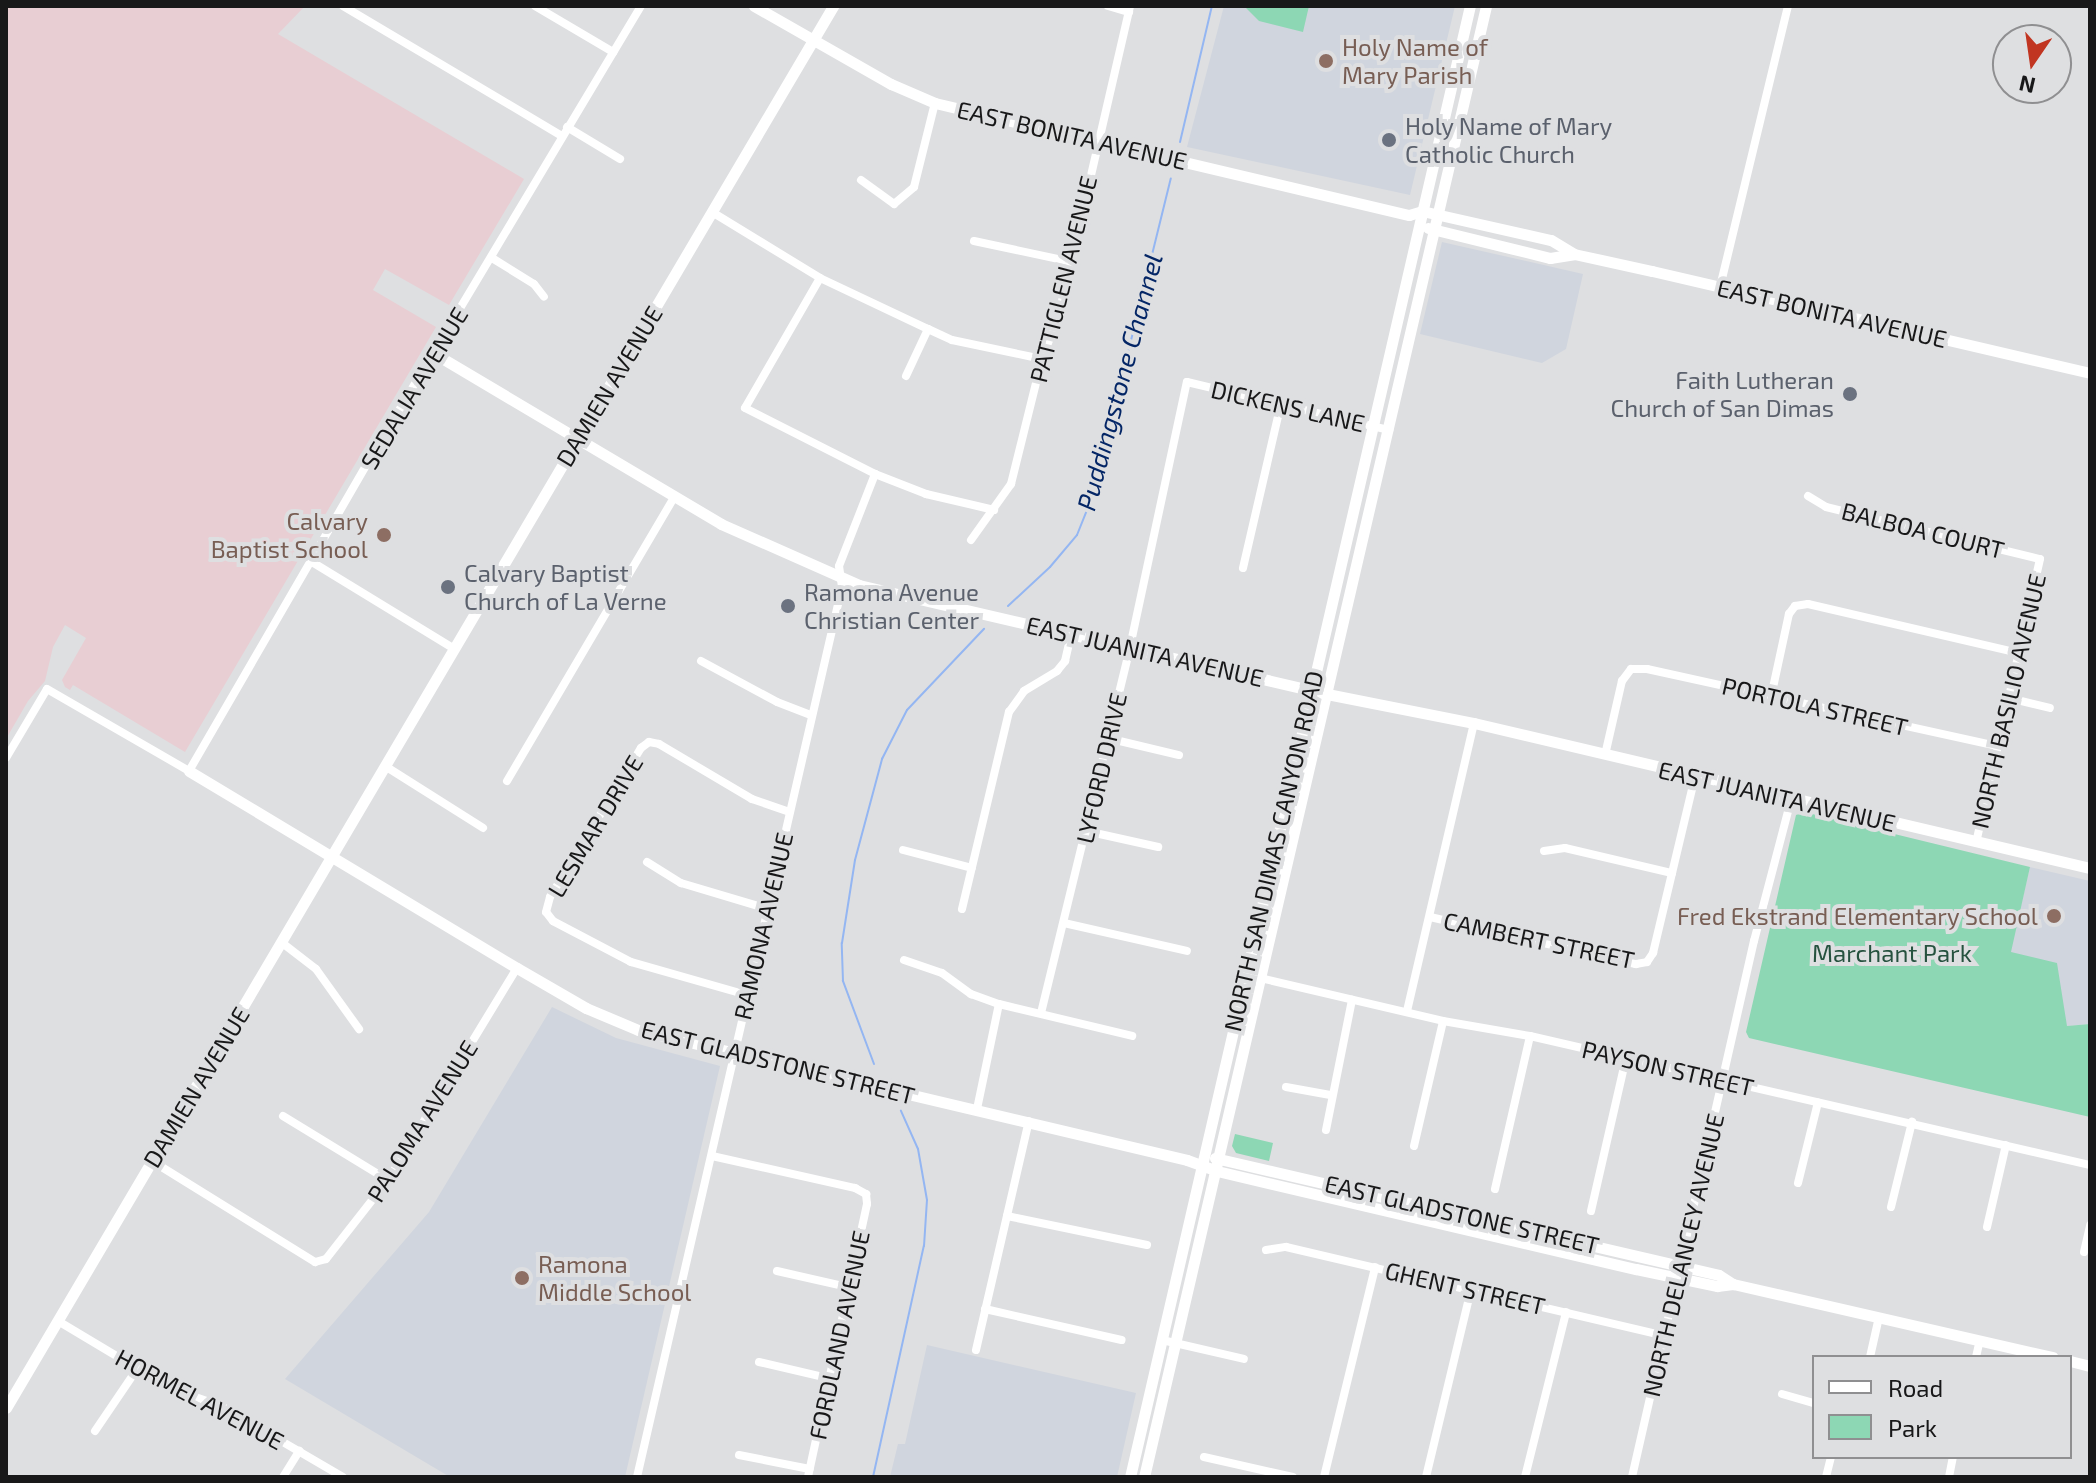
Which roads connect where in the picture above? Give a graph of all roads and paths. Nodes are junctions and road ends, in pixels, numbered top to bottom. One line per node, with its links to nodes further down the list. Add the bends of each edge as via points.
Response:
1 (343, 6): 15 (street)
2 (535, 6): 12 (street)
3 (641, 6): 12 (street, SEDALIA AVENUE)
4 (754, 6): 11 (main road, EAST BONITA AVENUE)
5 (833, 6): 11 (main road, DAMIEN AVENUE)
6 (1108, 6): 10 (street)
7 (1470, 6): 19 (main road, NORTH SAN DIMAS CANYON ROAD)
8 (1486, 6): 21 (main road, NORTH SAN DIMAS CANYON ROAD)
9 (1788, 6): 30 (street)
10 (1129, 9): 16 (street, PATTIGLEN AVENUE)
11 (813, 41): 13 (main road, EAST BONITA AVENUE); 20 (main road, DAMIEN AVENUE)
12 (613, 52): 14 (street, SEDALIA AVENUE)
13 (935, 103): 16 (main road, EAST BONITA AVENUE); 18 (street, via 914,187 894,204)
14 (567, 127): 15 (street, SEDALIA AVENUE); 17 (street)
15 (562, 136): 27 (street, SEDALIA AVENUE)
16 (1097, 141): 22 (main road, EAST BONITA AVENUE); 28 (street, PATTIGLEN AVENUE)
17 (620, 159)
18 (861, 180)
19 (1422, 211): 21 (main road, EAST BONITA AVENUE); 22 (main road, EAST BONITA AVENUE); 23 (main road, NORTH SAN DIMAS CANYON ROAD)
20 (712, 212): 29 (street); 41 (main road, DAMIEN AVENUE)
21 (1438, 214): 24 (main road, NORTH SAN DIMAS CANYON ROAD); 26 (main road, EAST BONITA AVENUE, via 1551,240)
22 (1409, 215): 23 (main road)
23 (1419, 226): 24 (main road, EAST BONITA AVENUE); 39 (main road, NORTH SAN DIMAS CANYON ROAD)
24 (1434, 229): 26 (main road, EAST BONITA AVENUE, via 1550,258); 40 (main road, NORTH SAN DIMAS CANYON ROAD)
25 (974, 241): 28 (street)
26 (1574, 254): 30 (main road, EAST BONITA AVENUE)
27 (492, 258): 31 (street, via 534,284); 33 (street, SEDALIA AVENUE)
28 (1072, 262): 34 (street, PATTIGLEN AVENUE)
29 (820, 278): 32 (street); 42 (street, via 745,408)
30 (1720, 287): 35 (main road, EAST BONITA AVENUE)
31 (544, 297)
32 (928, 329): 34 (street, via 952,340); 36 (street)
33 (435, 354): 41 (main road, EAST JUANITA AVENUE); 48 (street, SEDALIA AVENUE)
34 (1042, 359): 45 (street, PATTIGLEN AVENUE, via 1011,484)
35 (2090, 373)
36 (906, 376)
37 (1187, 382): 38 (street, DICKENS LANE); 52 (street, LYFORD DRIVE)
38 (1281, 403): 39 (street, DICKENS LANE); 49 (street)
39 (1373, 426): 40 (street, DICKENS LANE); 56 (main road, NORTH SAN DIMAS CANYON ROAD)
40 (1389, 430): 57 (main road, NORTH SAN DIMAS CANYON ROAD)
41 (578, 438): 44 (main road, EAST JUANITA AVENUE); 53 (main road, DAMIEN AVENUE)
42 (875, 474): 45 (street, via 926,494); 50 (street, RAMONA AVENUE, via 839,566)
43 (1808, 496): 47 (street, BALBOA COURT, via 1826,507)
44 (674, 498): 50 (main road, EAST JUANITA AVENUE); 71 (street)
45 (994, 510): 46 (street, PATTIGLEN AVENUE)
46 (971, 540)
47 (2040, 559): 54 (street, NORTH BASILIO AVENUE)
48 (312, 562): 53 (street); 69 (street, SEDALIA AVENUE)
49 (1243, 568)
50 (840, 577): 51 (main road, EAST JUANITA AVENUE); 61 (street, RAMONA AVENUE, via 842,587)
51 (1071, 634): 52 (main road, EAST JUANITA AVENUE); 82 (street, via 1065,661 1024,691 1009,712)
52 (1130, 647): 56 (main road, EAST JUANITA AVENUE); 63 (street, LYFORD DRIVE)
53 (453, 648): 68 (main road, DAMIEN AVENUE)
54 (2019, 653): 58 (street, via 1808,604 1795,606); 59 (street, NORTH BASILIO AVENUE)
55 (701, 661): 61 (street)
56 (1310, 690): 57 (main road, EAST JUANITA AVENUE); 93 (main road, NORTH SAN DIMAS CANYON ROAD)
57 (1327, 694): 62 (main road, EAST JUANITA AVENUE); 94 (main road, NORTH SAN DIMAS CANYON ROAD)
58 (1771, 697): 64 (street, PORTOLA STREET); 66 (street, PORTOLA STREET, via 1631,669 1622,681)
59 (2009, 698): 60 (street); 64 (street, NORTH BASILIO AVENUE)
60 (2050, 708)
61 (811, 715): 73 (street, RAMONA AVENUE)
62 (1474, 723): 66 (main road, EAST JUANITA AVENUE); 87 (street)
63 (1107, 738): 65 (street); 75 (street, LYFORD DRIVE)
64 (1998, 746): 76 (street, NORTH BASILIO AVENUE)
65 (1179, 755)
66 (1605, 755): 70 (main road, EAST JUANITA AVENUE)
67 (6, 758): 69 (street, via 47,689)
68 (385, 766): 74 (street); 80 (main road, DAMIEN AVENUE)
69 (189, 771): 80 (main road, EAST GLADSTONE STREET)
70 (1695, 777): 72 (main road, EAST JUANITA AVENUE); 84 (street)
71 (507, 781)
72 (1791, 800): 76 (main road, EAST JUANITA AVENUE); 106 (street, NORTH DELANCEY AVENUE)
73 (789, 812): 85 (street, RAMONA AVENUE); 95 (street, LESMAR DRIVE, via 752,799 649,742 550,897 546,912 553,921 631,962)
74 (483, 828)
75 (1086, 831): 77 (street); 88 (street, LYFORD DRIVE)
76 (1976, 843): 83 (main road, EAST JUANITA AVENUE)
77 (1158, 847)
78 (903, 850): 82 (street)
79 (1544, 851): 84 (street, via 1565,848)
80 (331, 858): 89 (main road, DAMIEN AVENUE); 92 (main road, EAST GLADSTONE STREET)
81 (647, 862): 85 (street, via 681,883)
82 (972, 868): 86 (street)
83 (2090, 868)
84 (1672, 873): 87 (street, CAMBERT STREET, via 1647,962 1636,964)
85 (768, 909): 95 (street, RAMONA AVENUE)
86 (962, 909)
87 (1430, 917): 98 (street)
88 (1064, 923): 90 (street); 99 (street, LYFORD DRIVE)
89 (281, 942): 101 (street, via 316,969); 118 (main road, DAMIEN AVENUE)
90 (1187, 951)
91 (904, 960): 97 (street, via 942,973 971,994)
92 (517, 968): 104 (main road, EAST GLADSTONE STREET, via 614,1020); 122 (street, PALOMA AVENUE)
93 (1245, 975): 94 (street, PAYSON STREET); 119 (main road, NORTH SAN DIMAS CANYON ROAD)
94 (1262, 979): 96 (street, PAYSON STREET); 120 (main road, NORTH SAN DIMAS CANYON ROAD)
95 (747, 995): 104 (street, RAMONA AVENUE)
96 (1352, 1000): 98 (street, PAYSON STREET); 108 (street)
97 (999, 1004): 99 (street); 110 (street)
98 (1407, 1011): 100 (street, PAYSON STREET)
99 (1041, 1013): 102 (street)
100 (1443, 1021): 103 (street, PAYSON STREET); 116 (street)
101 (359, 1029)
102 (1132, 1036)
103 (1530, 1036): 105 (street, PAYSON STREET); 124 (street)
104 (736, 1054): 110 (main road, EAST GLADSTONE STREET); 117 (street, RAMONA AVENUE)
105 (1626, 1058): 106 (street, PAYSON STREET); 126 (street)
106 (1723, 1080): 109 (street, PAYSON STREET); 135 (street, NORTH DELANCEY AVENUE)
107 (1286, 1087): 108 (street)
108 (1330, 1095): 114 (street)
109 (1818, 1102): 113 (street, PAYSON STREET); 123 (street)
110 (977, 1109): 112 (main road, EAST GLADSTONE STREET)
111 (283, 1116): 122 (street)
112 (1029, 1121): 119 (main road, EAST GLADSTONE STREET); 127 (street)
113 (1912, 1122): 115 (street, PAYSON STREET); 125 (street)
114 (1326, 1130)
115 (2006, 1145): 121 (street, PAYSON STREET); 129 (street)
116 (1414, 1146)
117 (712, 1156): 136 (street, FORDLAND AVENUE, via 866,1194); 165 (street, RAMONA AVENUE)
118 (152, 1161): 122 (street, PALOMA AVENUE, via 315,1262 326,1259); 141 (main road, DAMIEN AVENUE)
119 (1202, 1162): 120 (main road, EAST GLADSTONE STREET); 144 (main road, NORTH SAN DIMAS CANYON ROAD)
120 (1218, 1165): 135 (main road, EAST GLADSTONE STREET); 146 (main road, NORTH SAN DIMAS CANYON ROAD)
121 (2090, 1165)
122 (388, 1180)
123 (1798, 1183)
124 (1495, 1189)
125 (1891, 1207)
126 (1591, 1211)
127 (1007, 1216): 130 (street); 138 (street)
128 (2090, 1225): 132 (street)
129 (1987, 1227)
130 (1147, 1245)
131 (1266, 1250): 133 (street, GHENT STREET, via 1286,1247)
132 (2084, 1252)
133 (1375, 1267): 137 (street, GHENT STREET); 169 (street)
134 (777, 1271): 136 (street)
135 (1680, 1272): 140 (main road, EAST GLADSTONE STREET, via 1717,1286 1733,1284); 142 (street, NORTH DELANCEY AVENUE)
136 (848, 1287): 154 (street, FORDLAND AVENUE)
137 (1471, 1289): 139 (street, GHENT STREET); 170 (street)
138 (985, 1309): 143 (street); 147 (street)
139 (1566, 1312): 142 (street, GHENT STREET); 171 (street)
140 (1879, 1317): 145 (main road, EAST GLADSTONE STREET); 148 (street)
141 (58, 1321): 153 (street, HORMEL AVENUE); 157 (main road, DAMIEN AVENUE)
142 (1664, 1336): 172 (street, NORTH DELANCEY AVENUE)
143 (1122, 1340)
144 (1162, 1340): 146 (street); 166 (main road, NORTH SAN DIMAS CANYON ROAD)
145 (1980, 1340): 149 (street); 150 (main road, EAST GLADSTONE STREET)
146 (1176, 1343): 151 (street); 167 (main road, NORTH SAN DIMAS CANYON ROAD)
147 (976, 1350)
148 (1870, 1355)
149 (1976, 1355)
150 (2044, 1355)
151 (1244, 1359)
152 (759, 1362): 154 (street)
153 (137, 1369): 158 (street); 159 (street, HORMEL AVENUE, via 170,1388 221,1406)
154 (828, 1378): 162 (street, FORDLAND AVENUE)
155 (1782, 1394): 156 (street)
156 (1812, 1402)
157 (6, 1408)
158 (95, 1431)
159 (299, 1451): 163 (street); 164 (street, HORMEL AVENUE)
160 (739, 1455): 162 (street)
161 (1204, 1457): 168 (street)
162 (809, 1473)
163 (283, 1477)
164 (343, 1477)
165 (637, 1477)
166 (1130, 1477)
167 (1144, 1477)
168 (1293, 1477)
169 (1324, 1477)
170 (1426, 1477)
171 (1525, 1477)
172 (1632, 1477)

